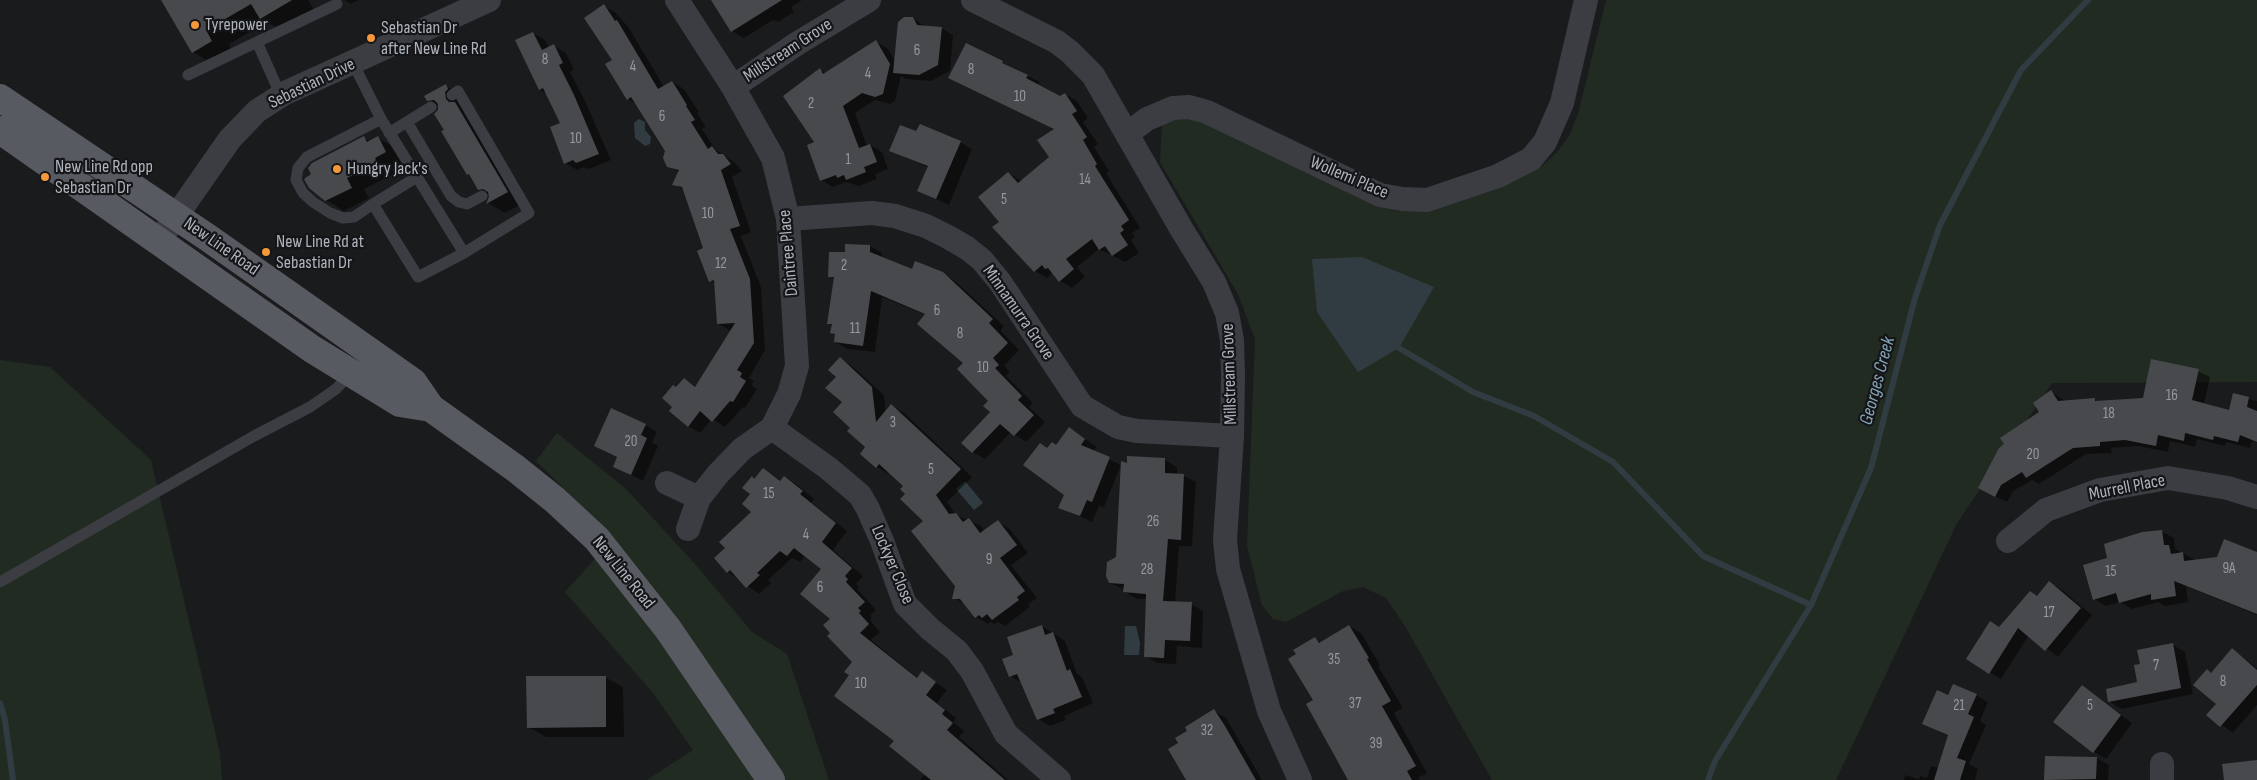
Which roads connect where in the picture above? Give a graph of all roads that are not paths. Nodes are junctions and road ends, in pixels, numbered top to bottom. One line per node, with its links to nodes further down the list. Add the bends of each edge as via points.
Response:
1 (489, 0): 8 (street, Sebastian Drive)
2 (677, 0): 10 (street, Daintree Place)
3 (870, 0): 10 (street, Millstream Grove)
4 (973, 0): 19 (street, Millstream Grove, via 1057,42 1070,52 1093,75)
5 (1586, 0): 19 (street, Wollemi Place, via 1562,103 1545,142 1536,154 1498,176 1427,200 1380,195 1207,112 1189,108 1173,108 1147,119)
6 (337, 4): 7 (lane)
7 (257, 42): 9 (lane); 12 (lane)
8 (353, 63): 12 (street, Sebastian Drive); 15 (lane)
9 (188, 75)
10 (733, 87): 24 (street, Daintree Place, via 773,158)
11 (452, 95): 26 (lane, via 458,91 506,181 529,213)
12 (281, 96): 23 (street, Sebastian Drive, via 244,123)
13 (0, 98): 23 (main road, New Line Road)
14 (431, 107): 16 (lane)
15 (381, 119): 18 (lane); 22 (lane, via 307,157 298,168 296,180 303,193 330,214 354,217)
16 (407, 122): 18 (lane); 21 (lane, via 450,196 467,204)
17 (0, 130): 25 (main road, New Line Road)
18 (389, 133): 20 (lane)
19 (1127, 134): 30 (street, Millstream Grove, via 1214,282 1228,313 1232,340)
20 (417, 176): 22 (lane); 26 (lane)
21 (482, 196)
22 (373, 204): 26 (lane, via 418,277)
23 (176, 216): 25 (street, Sebastian Drive); 28 (main road, New Line Road, via 413,382)
24 (788, 219): 29 (street, Daintree Place, via 797,366 789,394); 30 (street, Minnamurra Grove, via 872,213 895,216 948,236 982,260 1000,282 1082,406 1118,427 1137,431)
25 (158, 242): 27 (main road, New Line Road)
26 (464, 253)
27 (351, 373): 28 (main road, New Line Road, via 400,404); 36 (lane, via 310,407)
28 (431, 408): 37 (main road, New Line Road, via 515,468 597,539 668,629)
29 (772, 428): 33 (street, Daintree Place, via 742,448); 38 (street, Lockyer Close, via 860,495 882,541 905,604 957,651 972,671 1006,734)
30 (1232, 436): 39 (street, Millstream Grove, via 1225,540 1228,569 1269,710)
31 (667, 483): 33 (street)
32 (2257, 497): 35 (street, Murrell Place, via 2228,488 2168,478 2100,490 2046,510)
33 (699, 498): 34 (street, Daintree Place)
34 (688, 529)
35 (2008, 541)
36 (0, 582)
37 (772, 780)
38 (1059, 780)
39 (1300, 780)

